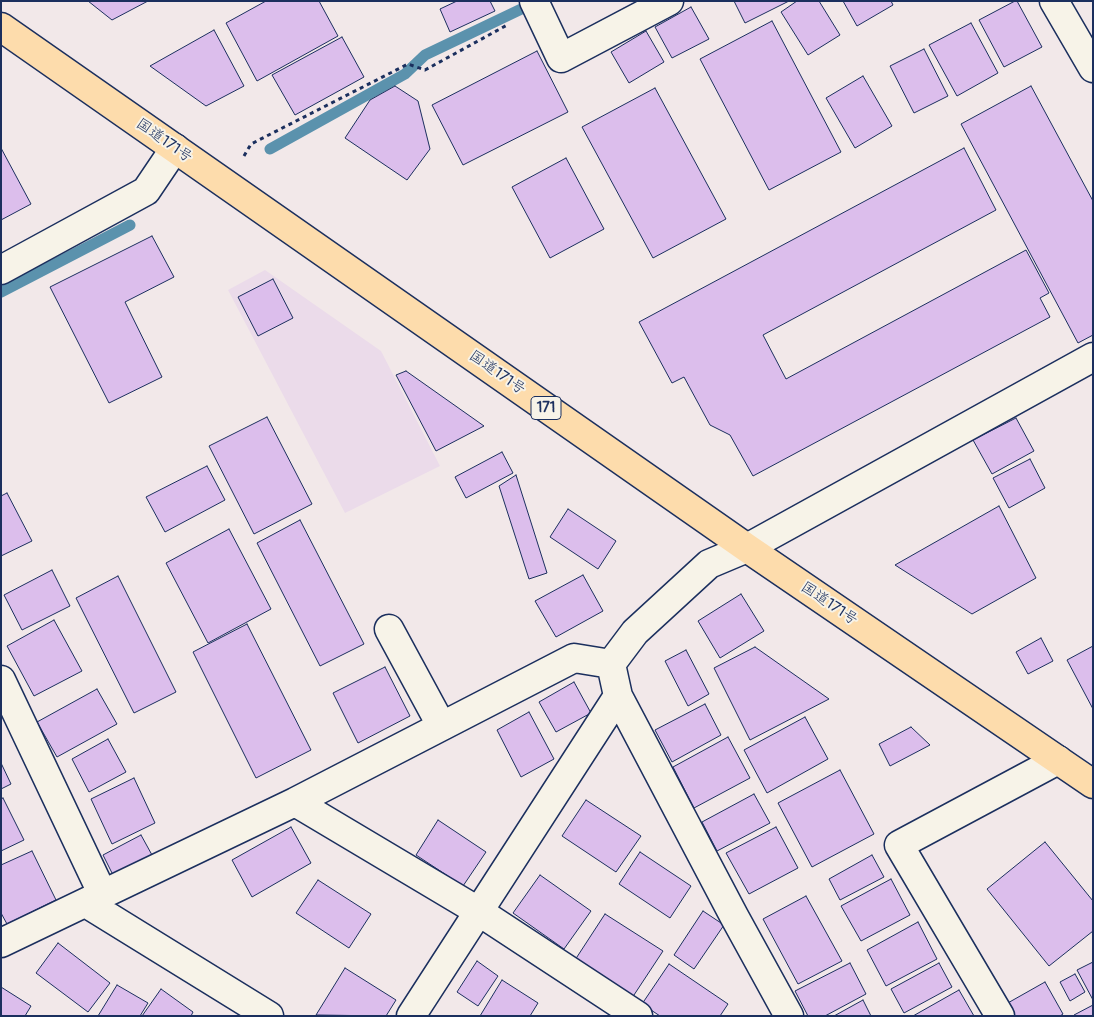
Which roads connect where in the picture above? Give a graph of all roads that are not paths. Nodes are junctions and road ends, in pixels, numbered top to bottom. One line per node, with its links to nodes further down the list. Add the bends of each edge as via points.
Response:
1 (669, 1): 3 (street, via 562,58)
2 (1062, 4): 5 (street)
3 (536, 5)
4 (1, 27): 6 (highway, 国道171号 / 171)
5 (1093, 68)
6 (175, 148): 7 (street, via 146,191); 9 (highway, 国道171号 / 171)
7 (1, 270)
8 (1093, 357): 9 (street)
9 (747, 548): 11 (street, via 709,564 636,632); 15 (highway, 国道171号 / 171)
10 (389, 629): 14 (street)
11 (611, 664): 13 (street); 14 (street, via 574,658)
12 (1, 680): 18 (street)
13 (618, 696): 19 (street); 24 (street)
14 (441, 726): 17 (street)
15 (1058, 760): 16 (highway, 国道171号 / 171); 25 (street, via 900,846)
16 (1093, 784)
17 (295, 802): 18 (street); 19 (street)
18 (94, 899): 20 (street); 21 (street)
19 (478, 911): 22 (street); 23 (street)
20 (1, 943)
21 (268, 1016)
22 (411, 1016)
23 (638, 1016)
24 (789, 1016)
25 (1000, 1016)

